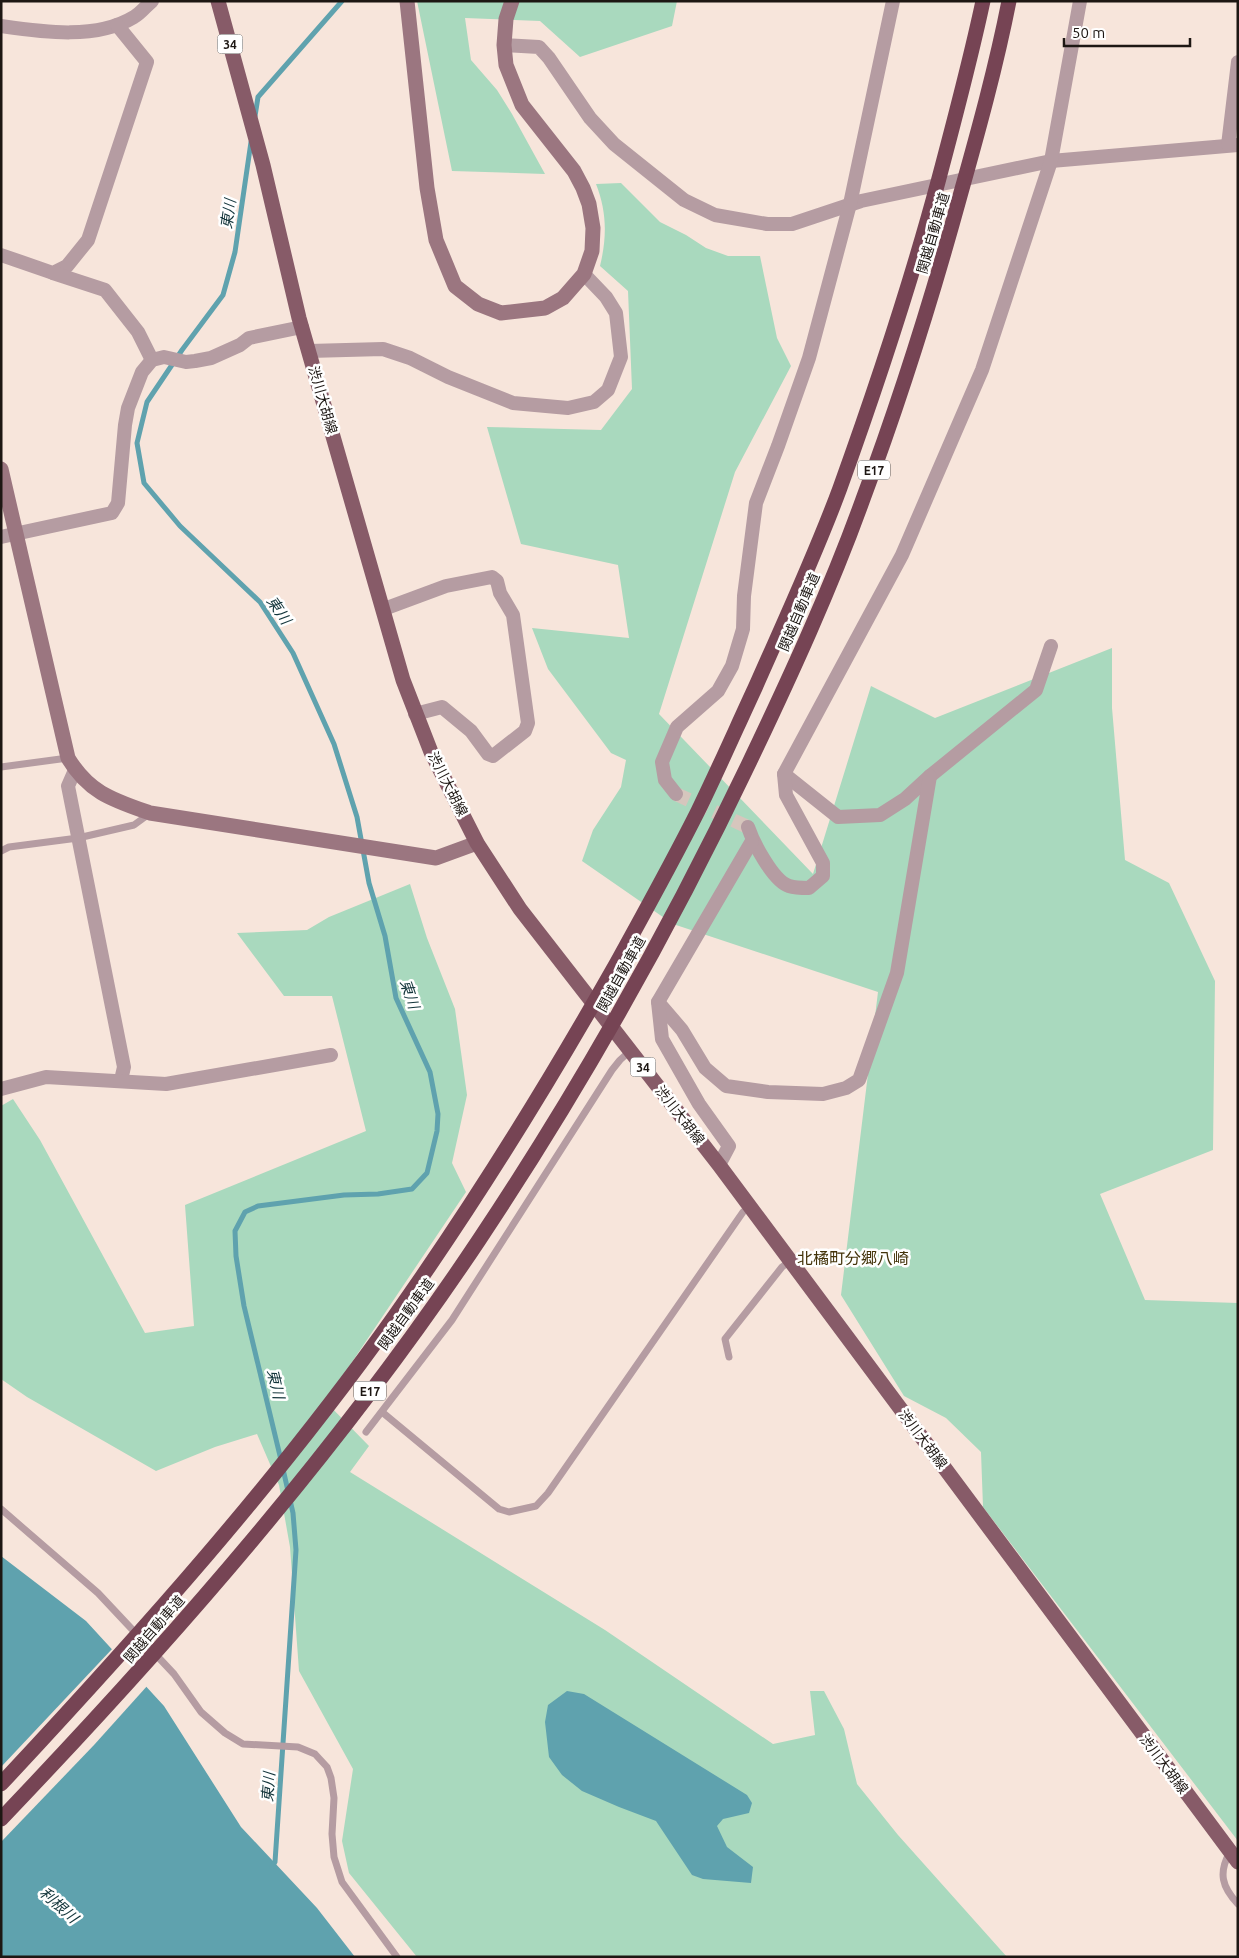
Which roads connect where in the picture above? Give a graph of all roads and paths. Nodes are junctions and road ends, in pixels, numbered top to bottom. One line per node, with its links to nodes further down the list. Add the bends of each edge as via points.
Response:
1 (152, 1): 9 (street, via 135,16)
2 (218, 1): 19 (main road, 渋川大胡線 / 34, via 263,165)
3 (407, 1): 18 (street, via 427,188 436,240 456,286 478,304 501,313 524,312 545,308 563,298)
4 (512, 1): 11 (street, via 506,19)
5 (893, 1): 15 (street)
6 (983, 1): 51 (highway, 関越自動車道 / E17, via 921,244 838,493 791,609 740,721 651,901 521,1126 387,1326 235,1524 153,1619)
7 (1009, 1): 52 (highway, 関越自動車道 / E17, via 977,137 945,251 863,500 816,618 774,711 674,914 542,1144 407,1342 258,1534 85,1731)
8 (1080, 1): 14 (street)
9 (117, 25): 10 (street, via 67,32); 17 (street, via 147,62 88,240 67,266)
10 (1, 26)
11 (504, 45): 15 (street, via 539,48 550,58 590,118 614,144 684,200 715,215 767,224 792,224); 18 (street, via 506,65 522,105 574,171 589,204 592,251)
12 (1238, 62): 13 (street)
13 (1233, 145): 14 (street)
14 (1051, 161): 15 (street); 30 (street, via 982,370 902,555)
15 (856, 203): 32 (street, via 809,358 756,503 743,629 732,666 718,691 677,727 662,762 665,780)
16 (1, 256): 17 (street)
17 (53, 273): 21 (street, via 105,290)
18 (584, 274): 20 (street, via 616,313 621,357 608,390 594,402 568,408 513,402 384,349)
19 (302, 327): 20 (main road, 渋川大胡線 / 34); 21 (street, via 250,338 211,358 186,362)
20 (309, 351): 25 (main road, 渋川大胡線 / 34)
21 (158, 359): 23 (street, via 142,372 128,408 118,504 112,514)
22 (1, 469): 23 (street)
23 (17, 535): 24 (street); 28 (street)
24 (1, 537)
25 (384, 608): 27 (main road, 渋川大胡線 / 34); 27 (street, via 446,586 492,577 513,615 528,723 525,731 493,756 471,731 442,707)
26 (1051, 646): 31 (street, via 1036,690)
27 (415, 714): 37 (main road, 渋川大胡線 / 34)
28 (71, 764): 29 (lane); 33 (street, via 94,789 112,800); 35 (street, via 68,786)
29 (1, 767)
30 (784, 774): 31 (street, via 838,817 880,815 905,799); 36 (street, via 786,796 823,863 823,876 809,888 787,886 773,873)
31 (930, 776): 39 (street, via 897,973 859,1080 846,1088 822,1094 726,1086 705,1068 682,1030)
32 (676, 794)
33 (150, 813): 35 (lane, via 134,826); 37 (street, via 436,858)
34 (748, 827): 36 (street)
35 (78, 838): 38 (lane); 42 (street, via 124,1067)
36 (752, 841): 39 (street)
37 (477, 843): 40 (main road, 渋川大胡線 / 34, via 520,909)
38 (1, 851)
39 (658, 1002): 44 (street, via 662,1039 699,1104 729,1146)
40 (630, 1051): 44 (main road, 渋川大胡線 / 34); 48 (lane, via 612,1070 452,1320)
41 (331, 1055): 42 (street, via 166,1084)
42 (121, 1080): 43 (street, via 46,1077)
43 (1, 1089)
44 (719, 1165): 46 (main road, 渋川大胡線 / 34)
45 (743, 1212): 48 (lane, via 536,1506 509,1512 499,1509)
46 (790, 1261): 47 (lane, via 725,1339); 53 (main road, 渋川大胡線 / 34)
47 (729, 1357)
48 (382, 1412): 49 (lane)
49 (366, 1432)
50 (1, 1509): 55 (lane, via 98,1593 174,1674 201,1712 231,1737 243,1744 298,1747 316,1754 331,1778 334,1857 342,1882)
51 (1, 1784)
52 (1, 1819)
53 (1234, 1857): 54 (lane, via 1223,1864 1222,1876)
54 (1238, 1904)
55 (397, 1957)

